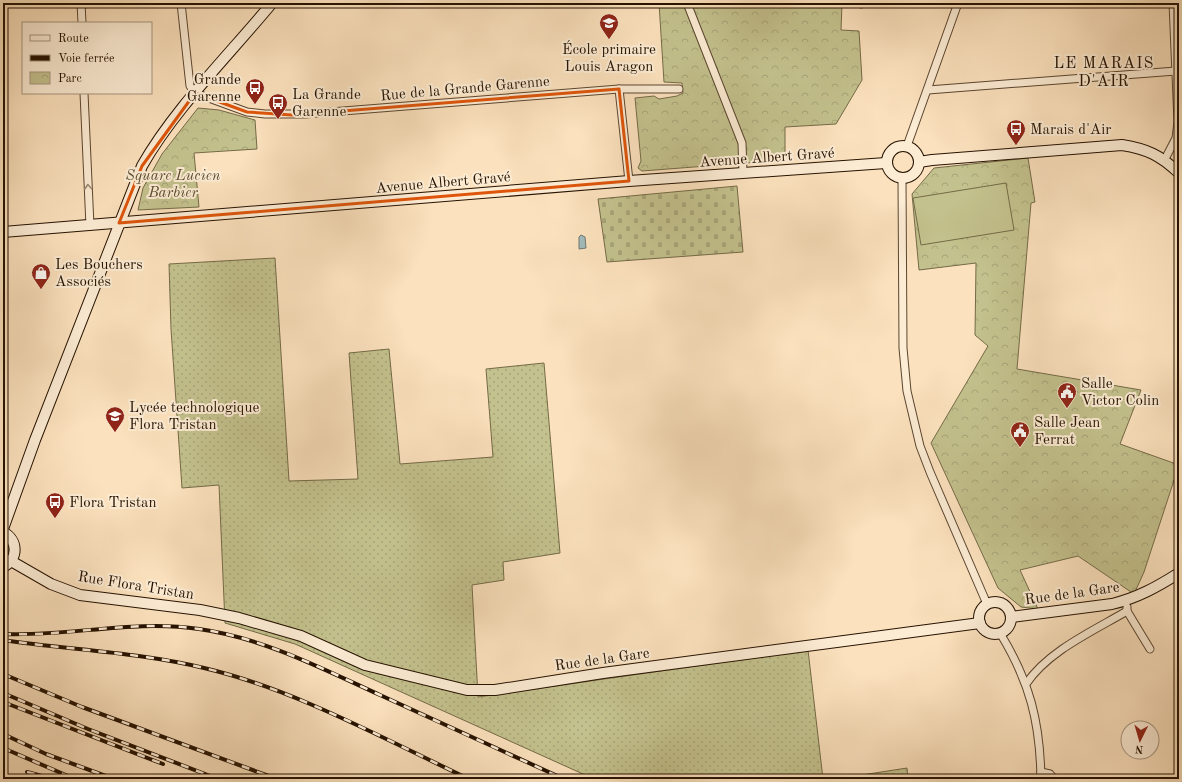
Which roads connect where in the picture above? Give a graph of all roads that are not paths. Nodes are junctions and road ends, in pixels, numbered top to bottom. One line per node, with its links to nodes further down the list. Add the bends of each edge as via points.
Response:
1 (97, 3): 7 (street)
2 (181, 3): 13 (street, via 188,76)
3 (272, 3): 13 (main road)
4 (687, 3): 20 (street, via 742,143)
5 (958, 3): 12 (street)
6 (1173, 3): 9 (street)
7 (81, 4): 8 (street)
8 (82, 22)
9 (1176, 71): 12 (street); 15 (street)
10 (619, 89): 11 (street, Rue de la Grande Garenne); 13 (street, Rue de la Grande Garenne, via 292,115 247,112); 23 (street)
11 (679, 89)
12 (928, 90): 16 (street)
13 (195, 93): 24 (main road, via 152,149)
14 (84, 94): 25 (street, one-way to 14)
15 (1178, 138): 17 (street)
16 (907, 146): 18 (main road, via 916,152); 19 (main road, via 902,145 893,149)
17 (1165, 159): 18 (main road, via 1144,148 1122,145); 21 (main road)
18 (919, 162): 22 (main road, via 916,172)
19 (886, 163): 20 (main road, Avenue Albert Gravé); 22 (main road, via 893,175)
20 (743, 173): 23 (main road, Avenue Albert Gravé)
21 (1179, 173)
22 (902, 178): 30 (street, via 903,348 907,391 920,446)
23 (629, 181): 24 (main road, Avenue Albert Gravé)
24 (119, 223): 25 (main road, Avenue Albert Gravé); 27 (main road, via 35,440)
25 (90, 226): 26 (main road, Avenue Albert Gravé)
26 (3, 232)
27 (3, 531): 28 (main road, via 14,544 14,556)
28 (7, 564): 33 (main road, Rue Flora Tristan, via 80,595 200,610)
29 (1179, 573): 31 (main road, Rue de la Gare)
30 (988, 604): 32 (main road, via 1000,603 1009,611); 34 (main road, via 982,608 979,615)
31 (1127, 606): 32 (main road, Rue de la Gare, via 1112,604); 36 (street); 37 (street, via 1050,658)
32 (1011, 617): 35 (main road, via 1008,627)
33 (239, 618): 34 (main road, Rue de la Gare, via 301,636 365,665 467,690 488,690)
34 (980, 623): 35 (main road, via 986,631)
35 (1000, 633): 37 (street)
36 (1150, 649)
37 (1026, 684): 38 (street, via 1037,722)
38 (1041, 775): 39 (street, via 1050,774)
39 (1054, 779)

